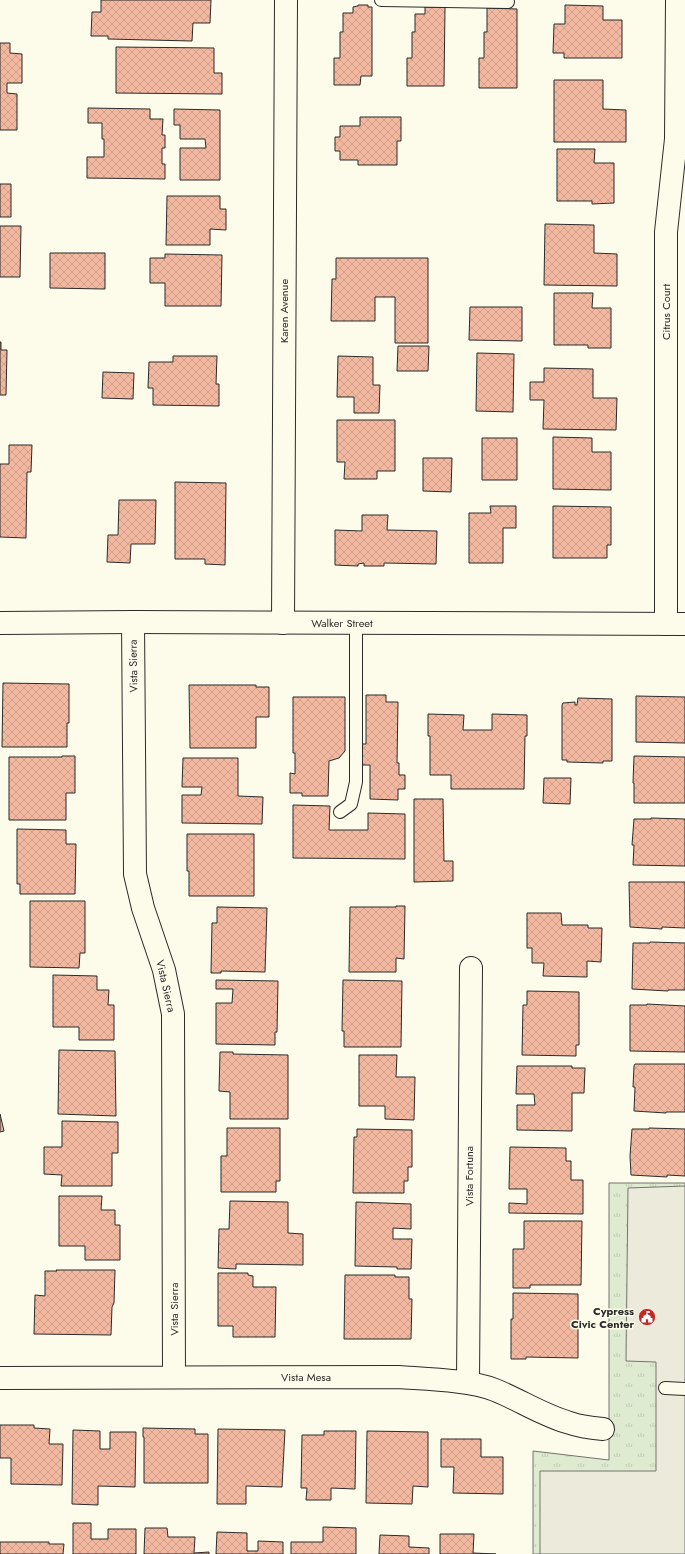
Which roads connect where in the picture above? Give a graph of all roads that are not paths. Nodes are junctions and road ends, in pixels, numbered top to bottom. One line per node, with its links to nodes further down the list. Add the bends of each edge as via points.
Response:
1 (286, 0): 7 (street, Karen Avenue)
2 (381, 0): 4 (lane)
3 (677, 0): 9 (street, Citrus Court, via 676,139 666,232)
4 (508, 2)
5 (133, 622): 6 (street, Walker Street); 7 (street, Walker Street); 12 (street, Vista Sierra, via 135,874 143,908 164,970 173,1014)
6 (0, 623)
7 (283, 623): 8 (street, Walker Street)
8 (356, 623): 9 (street, Walker Street); 10 (lane, via 356,782 350,804)
9 (675, 624)
10 (340, 812)
11 (471, 968): 14 (street, Vista Fortuna)
12 (174, 1377): 13 (street, Vista Mesa); 14 (street, Vista Mesa, via 399,1377)
13 (0, 1378)
14 (468, 1383): 17 (street, Vista Mesa, via 494,1389 570,1423)
15 (665, 1388): 16 (lane)
16 (685, 1389)
17 (603, 1429)

